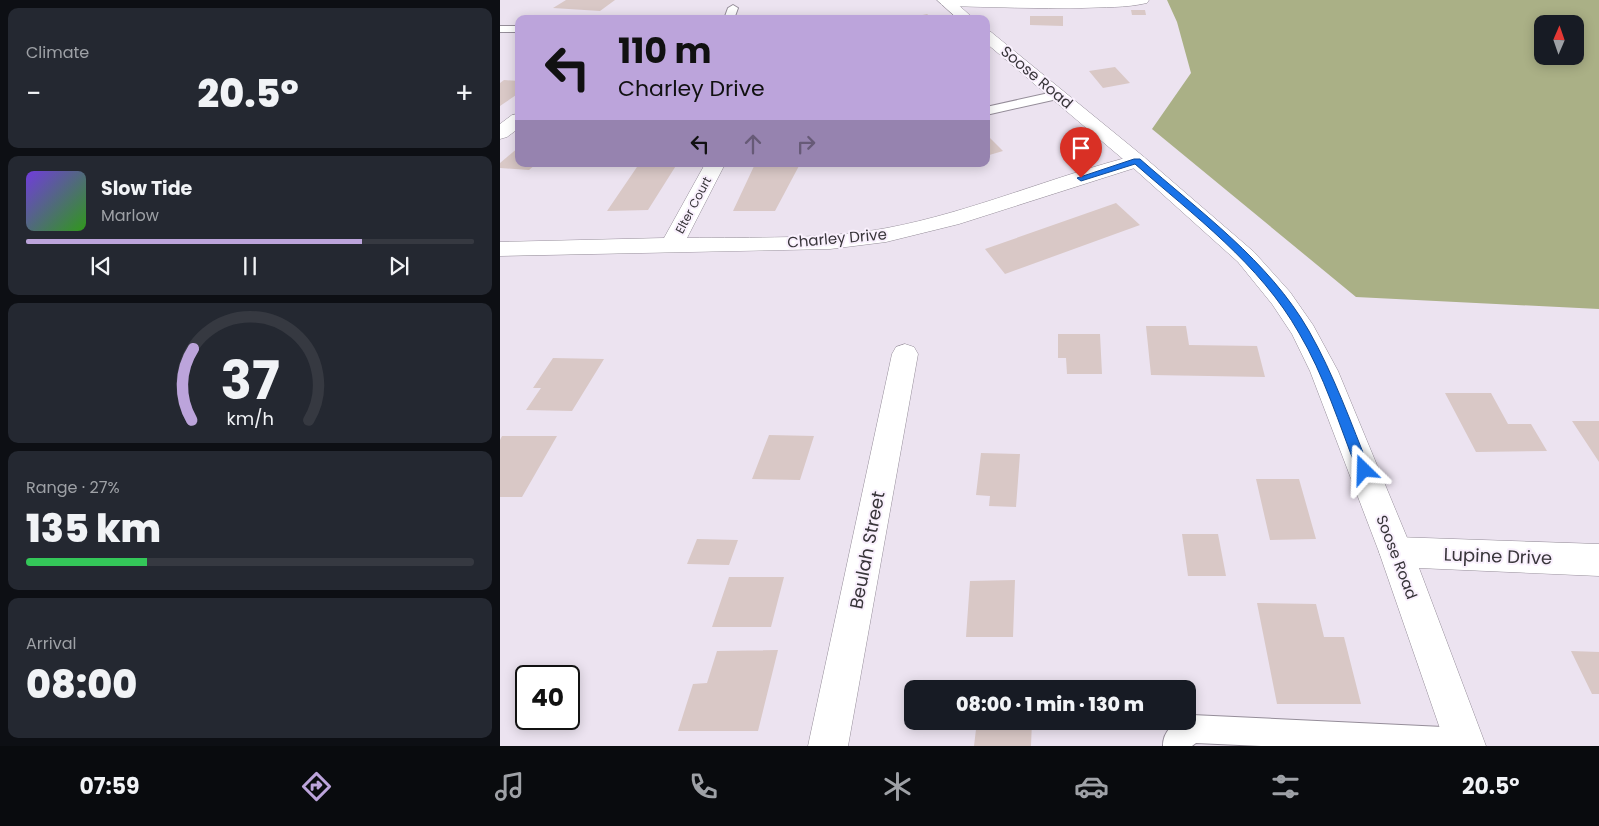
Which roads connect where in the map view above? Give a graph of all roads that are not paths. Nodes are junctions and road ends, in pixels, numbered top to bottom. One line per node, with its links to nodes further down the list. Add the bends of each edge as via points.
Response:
1 (1142, 0): 2 (street, via 1052,4)
2 (946, 1): 5 (street)
3 (733, 8): 4 (lane)
4 (730, 15)
5 (962, 15)
6 (500, 29): 7 (lane)
7 (515, 29)
8 (990, 38): 9 (street, Soose Road)
9 (1058, 94): 10 (lane); 13 (street, Soose Road)
10 (990, 110)
11 (515, 122): 12 (street)
12 (500, 133)
13 (1137, 161): 16 (street, Charley Drive, via 951,219 886,235 830,242); 20 (street, Soose Road, via 1246,257 1304,331 1324,371)
14 (713, 167): 16 (street, Elter Court)
15 (500, 227): 18 (street)
16 (672, 246): 18 (street, Charley Drive)
17 (500, 249): 18 (street, Charley Drive)
18 (527, 249)
19 (905, 354): 23 (street, Beulah Street)
20 (1396, 552): 21 (street, Lupine Drive); 22 (street, Soose Road)
21 (1599, 560)
22 (1465, 744): 24 (lane, via 1192,729 1177,740)
23 (828, 746)
24 (1177, 746)

